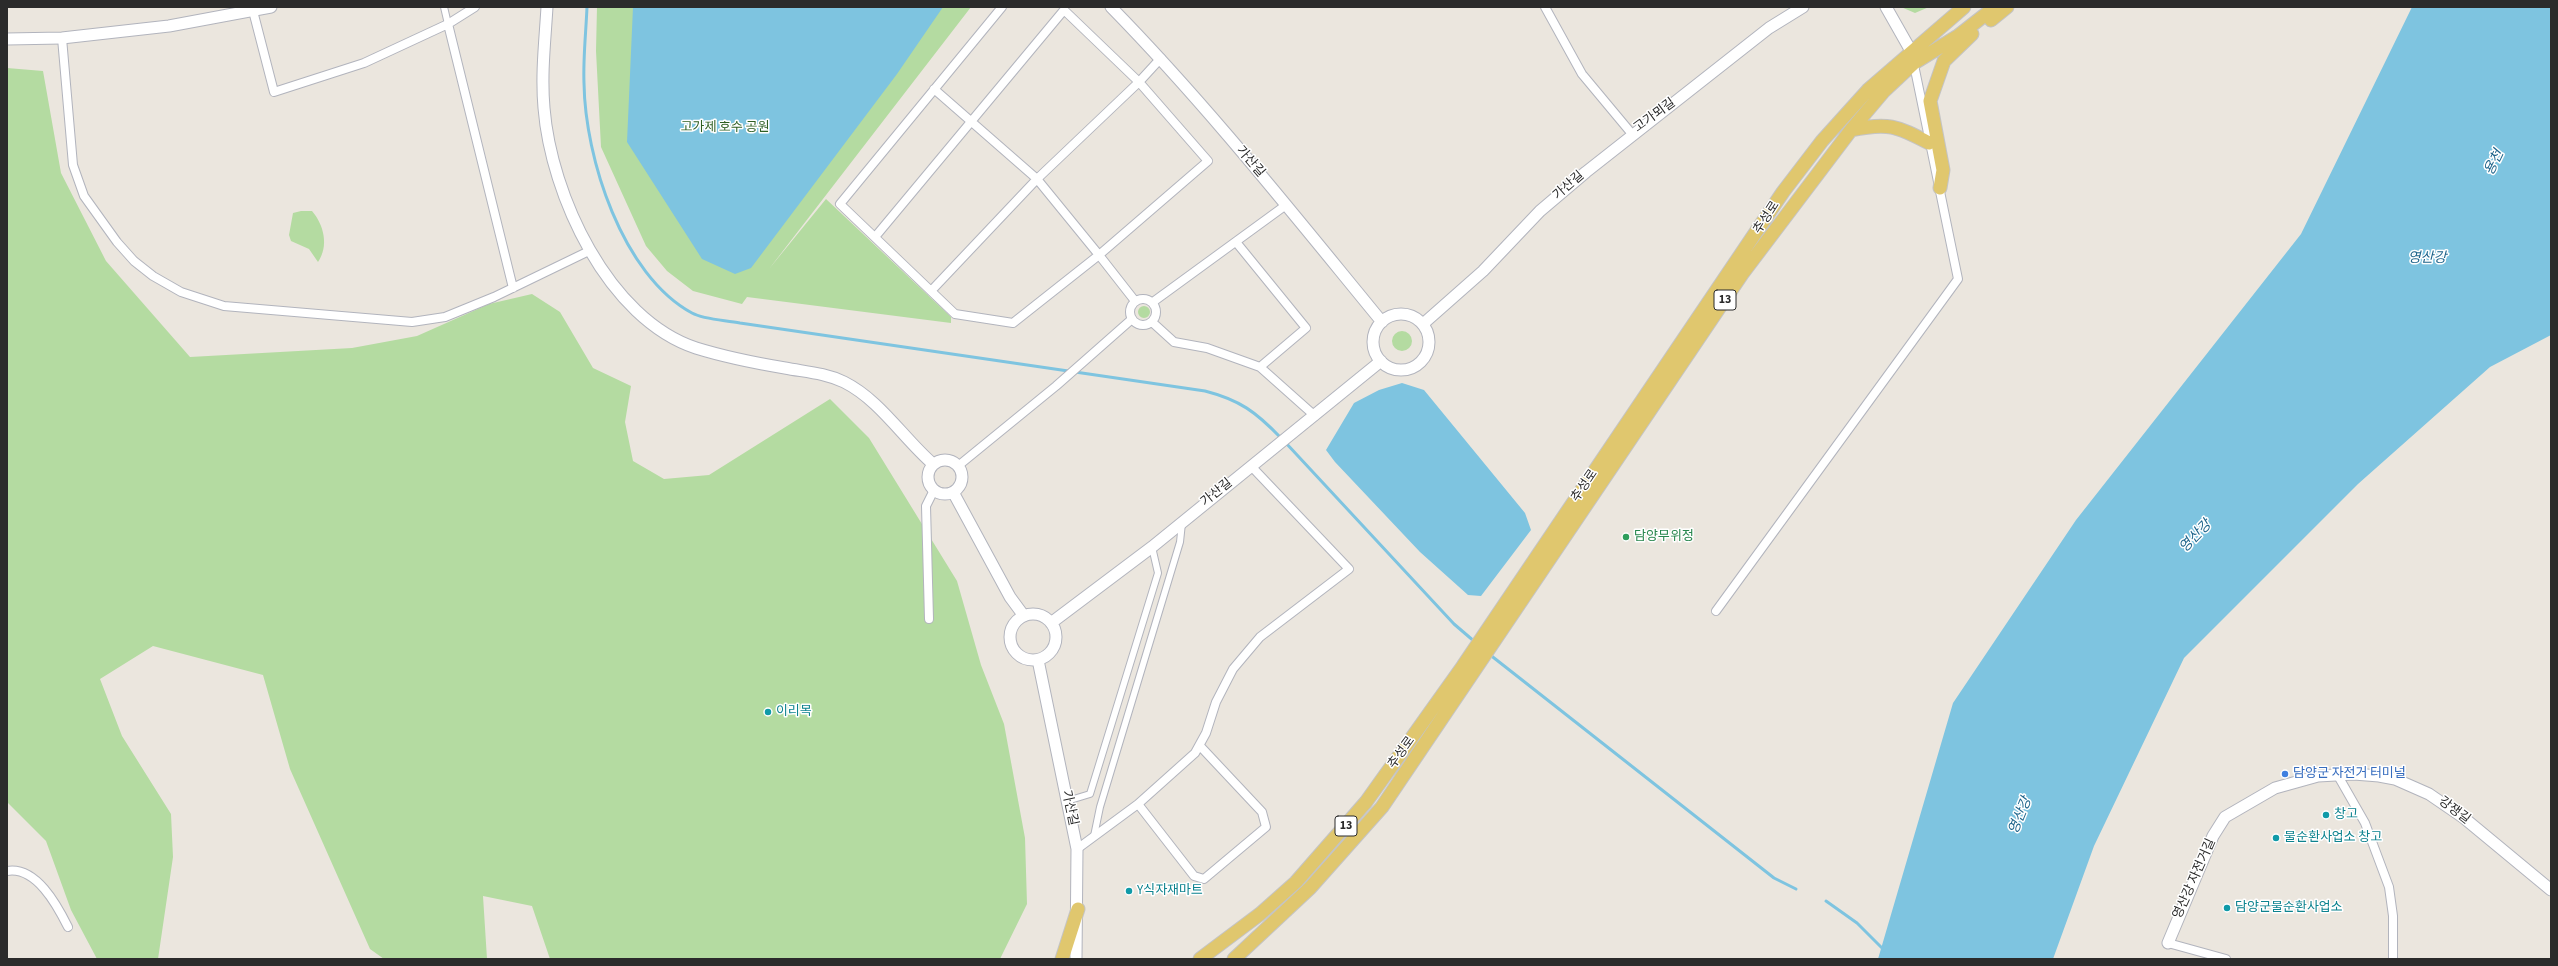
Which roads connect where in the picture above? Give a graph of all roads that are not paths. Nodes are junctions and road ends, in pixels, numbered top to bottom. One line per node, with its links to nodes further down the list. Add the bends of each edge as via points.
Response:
1 (271, 7): 13 (street)
2 (444, 7): 14 (street)
3 (474, 7): 14 (street)
4 (547, 7): 30 (street, via 542,77 549,140 566,198)
5 (1002, 7): 20 (street)
6 (1111, 7): 18 (street, 가산길)
7 (1545, 7): 23 (street, 고가뫼길, via 1582,74)
8 (1803, 7): 23 (street, 고가뫼길, via 1769,28)
9 (1886, 7): 17 (street)
10 (1964, 7): 17 (main road, 추성로 / 13)
11 (1995, 7): 17 (main road, 추성로 / 13, via 1958,36)
12 (2007, 7): 26 (main road, via 1944,61 1935,80 1930,101 1943,170)
13 (252, 9): 14 (street, via 274,92 364,63); 15 (street, via 170,26)
14 (448, 24): 32 (street)
15 (62, 38): 16 (street); 32 (street, via 73,165 84,196 117,242 134,261 153,276 182,292 224,306 412,322 445,317)
16 (7, 39)
17 (1913, 57): 22 (main road, 추성로 / 13); 24 (street); 54 (main road, 추성로 / 13, via 1868,90 1822,141 1783,192)
18 (1161, 58): 19 (street); 27 (street, 가산길)
19 (1139, 82): 21 (street, via 1064,10); 25 (street); 31 (street, via 1208,161)
20 (934, 89): 21 (street); 28 (street, via 840,204)
21 (971, 122): 25 (street); 28 (street)
22 (1851, 130): 24 (main road, via 1881,125 1896,127); 54 (main road, 추성로 / 13, via 1742,274)
23 (1632, 134): 39 (street, 가산길, via 1540,211 1483,271)
24 (1930, 143): 26 (street)
25 (1037, 179): 31 (street); 33 (street)
26 (1940, 188): 50 (street, via 1958,279)
27 (1286, 205): 29 (street); 38 (street, 가산길)
28 (875, 237): 33 (street)
29 (1236, 242): 35 (street); 41 (street, via 1306,328)
30 (589, 251): 32 (street); 43 (street, via 609,281 639,314 672,338 726,356 819,373 844,382 867,396)
31 (1099, 254): 33 (street, via 1013,323 955,314); 34 (street)
32 (513, 288)
33 (931, 292)
34 (1135, 301): 35 (street, via 1145,298); 36 (street, via 1130,311)
35 (1152, 302): 37 (street, via 1156,314)
36 (1132, 319): 37 (street, via 1139,324); 44 (street, via 1056,386)
37 (1152, 322): 41 (street, via 1174,342 1207,348)
38 (1382, 322): 39 (street, via 1390,317 1408,315); 40 (street, via 1374,337 1374,346)
39 (1423, 324): 40 (street, via 1429,340 1428,349 1420,362 1404,370)
40 (1381, 361): 42 (street, 가산길)
41 (1260, 367): 42 (street)
42 (1314, 416): 45 (street, 가산길)
43 (933, 464): 44 (street, via 948,460); 46 (street, via 929,469 928,480)
44 (958, 466): 47 (street, via 962,480)
45 (1251, 466): 48 (street, 가산길); 57 (street, via 1349,569 1260,637 1242,658 1233,669 1216,702)
46 (934, 490): 47 (street, via 943,494); 52 (street, via 926,506)
47 (953, 492): 51 (street, via 1010,597)
48 (1182, 522): 49 (street, 가산길); 62 (street, via 1180,542 1100,807)
49 (1152, 547): 53 (street, 가산길); 59 (street, via 1158,572 1090,794)
50 (1716, 611)
51 (1024, 616): 53 (street, via 1039,615); 55 (street, via 1013,626 1010,633 1012,648 1023,658)
52 (928, 619)
53 (1051, 623): 55 (street, via 1056,638 1055,645 1045,657)
54 (1495, 630): 56 (main road, 추성로 / 13)
55 (1038, 660): 59 (street, 가산길)
56 (1468, 670): 71 (main road, 추성로 / 13, via 1328,848 1296,882 1260,914); 72 (main road, 추성로 / 13, via 1382,807 1310,888)
57 (1200, 746): 60 (street, via 1172,775); 60 (street, via 1262,812 1266,827 1204,878 1194,876)
58 (2338, 774): 61 (street, 강쟁길, via 2288,783); 65 (street, 강쟁길, via 2395,779 2429,794 2452,809); 74 (street, via 2365,823 2389,887 2393,916)
59 (1068, 802): 63 (street, 가산길)
60 (1138, 804): 62 (street)
61 (2226, 817): 68 (street, 영산강 자전거길, via 2213,836)
62 (1094, 836): 63 (street)
63 (1078, 849): 66 (street, 가산길)
64 (7, 871): 67 (street, via 15,870 30,875 58,907)
65 (2551, 890)
66 (1078, 909): 69 (main road); 70 (street, 가산길)
67 (68, 927)
68 (2168, 943): 73 (street)
69 (1062, 959)
70 (1076, 959)
71 (1200, 959)
72 (1234, 959)
73 (2226, 959)
74 (2393, 959)

